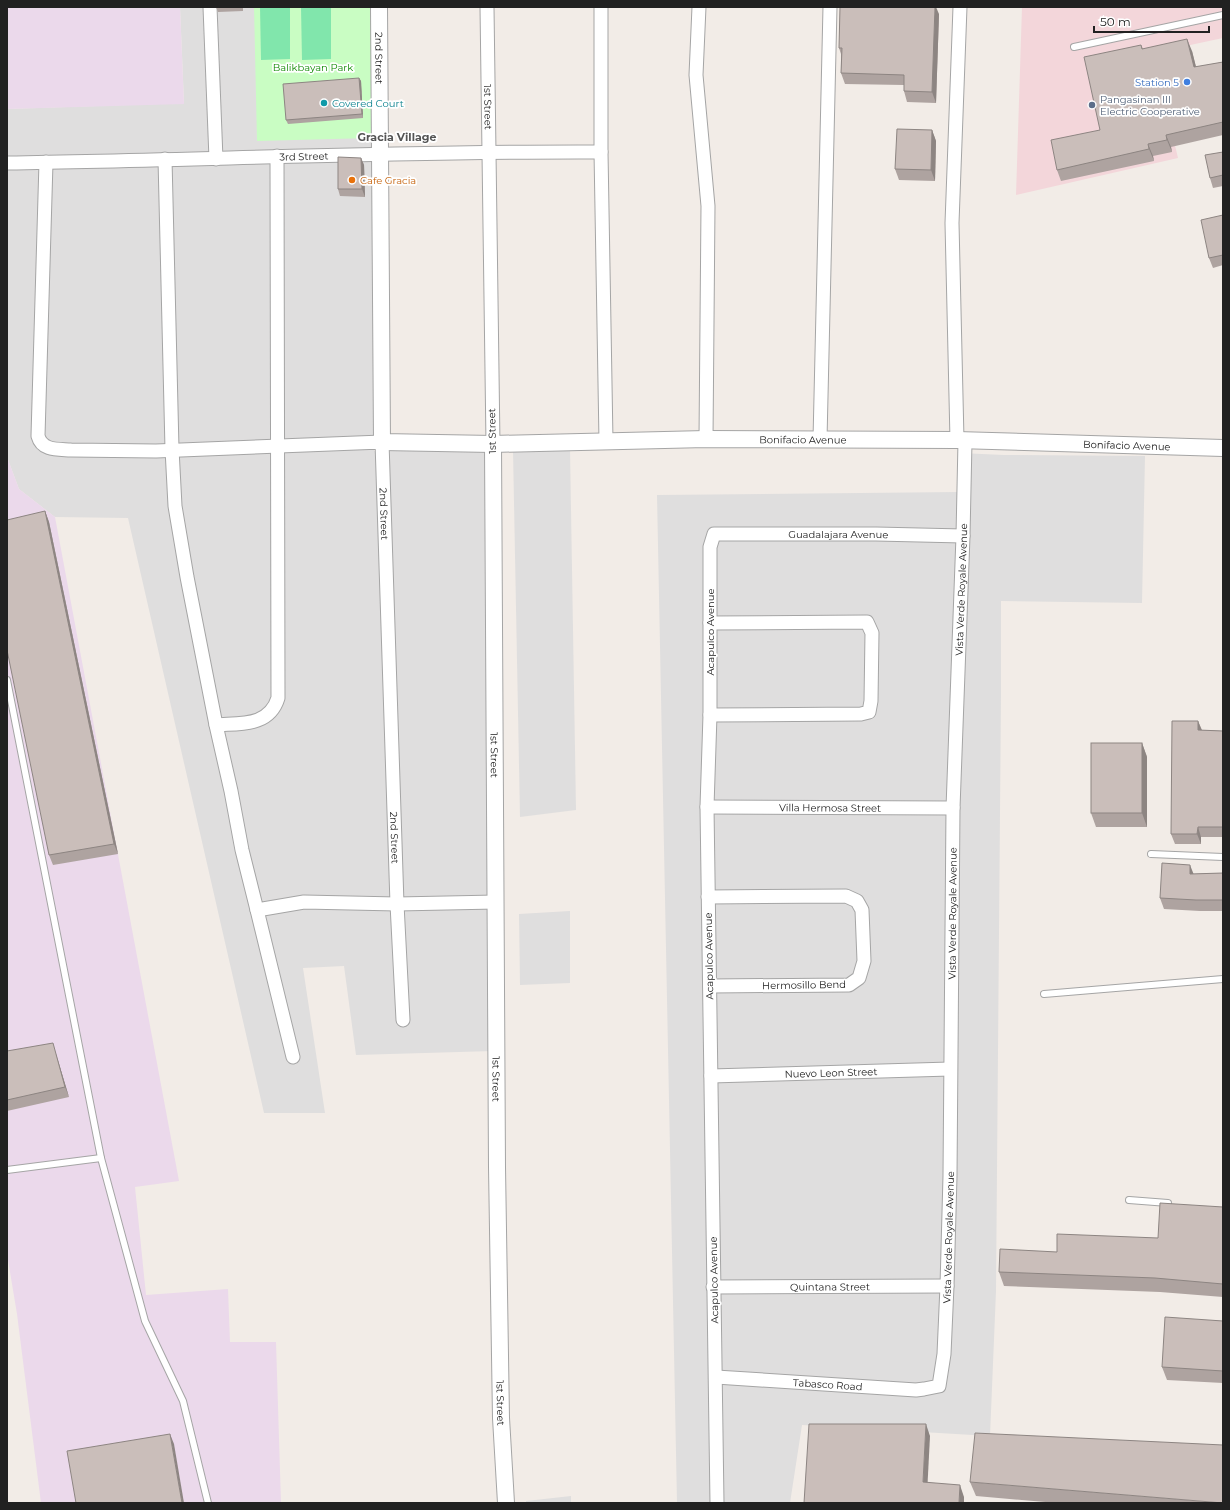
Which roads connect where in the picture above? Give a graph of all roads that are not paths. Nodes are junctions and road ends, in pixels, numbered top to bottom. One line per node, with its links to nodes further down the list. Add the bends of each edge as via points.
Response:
1 (210, 7): 15 (street)
2 (378, 7): 12 (street, 2nd Street)
3 (488, 7): 10 (street, 1st Street)
4 (601, 7): 11 (street)
5 (699, 7): 18 (street, via 696,75 708,206)
6 (830, 7): 19 (street)
7 (960, 7): 21 (street, Vista Verde Royale Avenue, via 952,223)
8 (1223, 15): 9 (lane)
9 (1074, 47)
10 (489, 152): 11 (street, 3rd Street); 12 (street, 3rd Street); 23 (street, 1st Street)
11 (601, 152): 20 (street)
12 (380, 154): 13 (street, 3rd Street); 22 (street, 2nd Street)
13 (277, 156): 15 (street, 3rd Street); 24 (street)
14 (165, 159): 15 (street, 3rd Street); 17 (street, 3rd Street); 26 (street)
15 (216, 159)
16 (7, 162): 17 (street, 3rd Street)
17 (46, 162): 26 (street, via 38,436 40,442 43,446 58,449)
18 (706, 439): 19 (street, Bonifacio Avenue); 20 (street, Bonifacio Avenue)
19 (820, 440): 21 (street, Bonifacio Avenue)
20 (606, 441): 23 (street, Bonifacio Avenue)
21 (961, 441): 25 (street, Bonifacio Avenue); 28 (street, Vista Verde Royale Avenue)
22 (382, 442): 23 (street, Bonifacio Avenue); 24 (street); 39 (street, 2nd Street)
23 (492, 444): 38 (street, 1st Street)
24 (277, 446): 26 (street); 32 (street, via 278,698 268,716 257,721)
25 (1223, 448)
26 (172, 449): 32 (street, via 175,506)
27 (714, 534): 28 (street, Guadalajara Avenue); 29 (street, Acapulco Avenue, via 710,547)
28 (963, 536): 34 (street, Vista Verde Royale Avenue)
29 (710, 623): 31 (street, Acapulco Avenue); 31 (street, via 867,622 872,633 872,652 870,712)
30 (7, 680): 48 (lane)
31 (710, 716): 33 (street, Acapulco Avenue)
32 (216, 725): 40 (street)
33 (707, 807): 34 (street, Villa Hermosa Street); 37 (street, Acapulco Avenue)
34 (952, 808): 46 (street, Vista Verde Royale Avenue)
35 (1151, 854): 36 (lane)
36 (1223, 857)
37 (708, 897): 42 (street, Acapulco Avenue); 42 (street, Hermosillo Bend, via 846,896 857,901 862,910 864,953 859,978 849,985)
38 (496, 902): 39 (street); 57 (street, 1st Street, via 501,1418)
39 (397, 904): 40 (street, via 304,902); 44 (street, 2nd Street)
40 (256, 910): 45 (street)
41 (1223, 980): 43 (lane)
42 (710, 986): 47 (street, Acapulco Avenue)
43 (1044, 994)
44 (403, 1020)
45 (293, 1057)
46 (950, 1069): 47 (street, Nuevo Leon Street); 52 (street, Vista Verde Royale Avenue)
47 (711, 1076): 53 (street, Acapulco Avenue)
48 (101, 1158): 49 (lane); 56 (lane, via 145,1321 183,1401)
49 (7, 1170)
50 (1129, 1200): 51 (lane)
51 (1176, 1204)
52 (947, 1286): 53 (street, Quintana Street); 55 (street, Vista Verde Royale Avenue, via 944,1354)
53 (713, 1287): 54 (street, Acapulco Avenue)
54 (716, 1377): 55 (street, Tabasco Road, via 916,1390); 58 (street, Acapulco Avenue)
55 (939, 1386)
56 (208, 1503)
57 (506, 1503)
58 (717, 1503)

